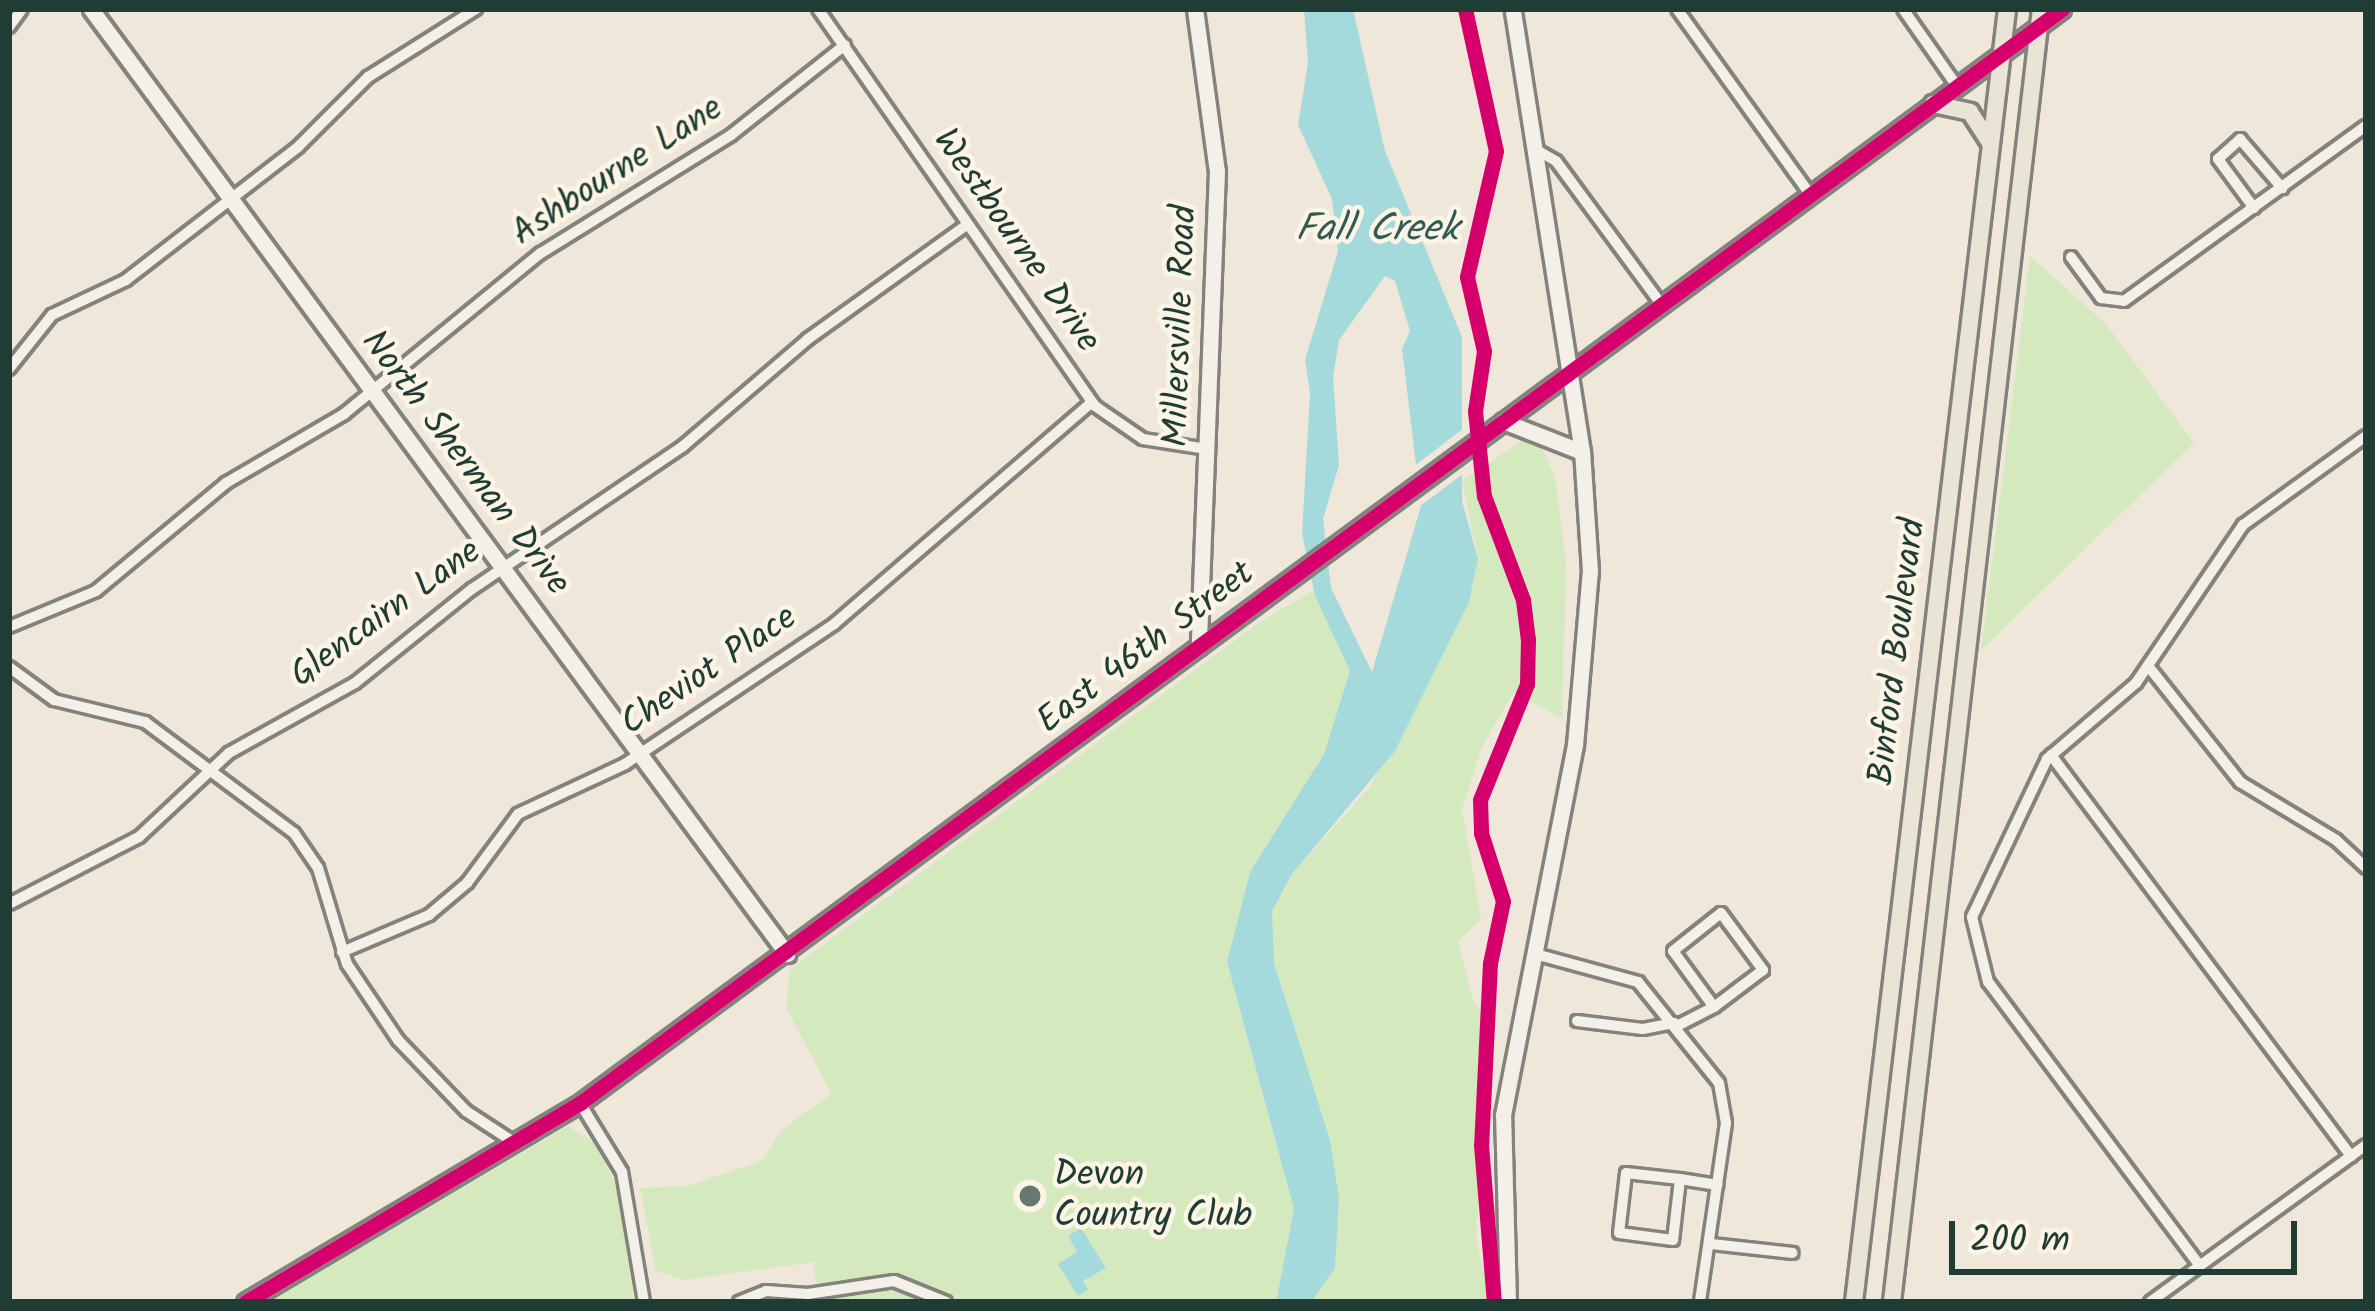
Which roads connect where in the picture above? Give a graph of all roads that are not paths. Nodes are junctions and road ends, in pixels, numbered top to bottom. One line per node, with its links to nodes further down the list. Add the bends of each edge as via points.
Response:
1 (22, 9): 12 (street)
2 (91, 9): 22 (main road, North Sherman Drive)
3 (476, 9): 22 (street, via 368,76 298,146)
4 (818, 9): 13 (street, Westbourne Drive)
5 (1195, 9): 33 (main road, Millersville Road, via 1217,171)
6 (1513, 9): 19 (main road)
7 (1677, 9): 21 (street)
8 (1903, 9): 15 (street)
9 (2007, 9): 14 (main road, Binford Boulevard)
10 (2062, 9): 11 (main road, East 46th Street)
11 (2040, 18): 14 (main road, East 46th Street); 67 (main road, Binford Boulevard)
12 (9, 27)
13 (845, 45): 24 (street, Westbourne Drive); 29 (street, Ashbourne Lane, via 730,135 541,253)
14 (2002, 53): 15 (main road, East 46th Street); 18 (main road, Binford Boulevard)
15 (1958, 86): 16 (main road, East 46th Street)
16 (1933, 104): 18 (main road, via 1970,112); 21 (main road, East 46th Street)
17 (2366, 127): 20 (street)
18 (1992, 144): 66 (main road, Binford Boulevard)
19 (1532, 147): 26 (street, via 1556,161); 28 (main road)
20 (2282, 188): 23 (street); 23 (street, via 2240,139 2218,159)
21 (1810, 194): 26 (main road, East 46th Street)
22 (229, 196): 27 (street, via 117,286 52,315); 29 (main road, North Sherman Drive)
23 (2254, 208): 25 (street, via 2116,303 2098,295)
24 (964, 227): 30 (street, Westbourne Drive); 35 (street, Glencairn Lane, via 808,339 682,447)
25 (2072, 257)
26 (1661, 304): 28 (main road, East 46th Street)
27 (9, 369)
28 (1570, 371): 31 (main road, East 46th Street); 34 (main road)
29 (372, 388): 35 (main road, North Sherman Drive); 36 (street, Ashbourne Lane, via 326,427 203,500 96,591)
30 (1092, 402): 33 (street, Westbourne Drive, via 1143,440); 40 (street, Cheviot Place, via 834,624)
31 (1503, 421): 34 (main road); 37 (main road, East 46th Street)
32 (2366, 436): 39 (street, via 2243,525)
33 (1207, 449): 37 (main road, Millersville Road)
34 (1582, 452): 47 (main road, via 1587,652)
35 (504, 566): 40 (main road, North Sherman Drive); 42 (street, Glencairn Lane, via 344,691 238,747)
36 (9, 627)
37 (1199, 647): 46 (main road, East 46th Street)
38 (9, 667): 42 (street, via 54,700 145,722)
39 (2149, 667): 41 (street); 43 (street, via 2240,782 2336,840)
40 (642, 752): 45 (street, Cheviot Place, via 518,814 466,883 429,915); 46 (main road, North Sherman Drive)
41 (2051, 754): 54 (street); 59 (street, via 1979,892 1972,940 1988,982)
42 (205, 775): 44 (street, Glencairn Lane, via 140,837); 45 (street, via 307,848)
43 (2366, 868)
44 (9, 904)
45 (341, 952): 52 (street, via 410,1056 470,1114)
46 (787, 954): 51 (main road, East 46th Street)
47 (1535, 954): 50 (street, via 1633,979); 64 (main road, via 1503,1115)
48 (1714, 1007): 48 (street, via 1763,970 1721,914 1673,950); 50 (street)
49 (1577, 1021): 50 (street)
50 (1675, 1025): 56 (street, via 1724,1098)
51 (580, 1102): 52 (main road, East 46th Street); 61 (street, via 622,1172)
52 (515, 1143): 60 (main road, East 46th Street)
53 (2366, 1145): 54 (street)
54 (2351, 1156): 59 (street)
55 (1680, 1179): 55 (street, via 1626,1173 1619,1233 1673,1240); 56 (street)
56 (1718, 1185): 57 (street)
57 (1712, 1244): 58 (street); 65 (street)
58 (1793, 1253)
59 (2200, 1266): 68 (street)
60 (245, 1302)
61 (645, 1302)
62 (740, 1302): 63 (street, via 754,1294 894,1281)
63 (946, 1302)
64 (1508, 1302)
65 (1700, 1302)
66 (1854, 1302)
67 (1892, 1302)
68 (2150, 1302)

